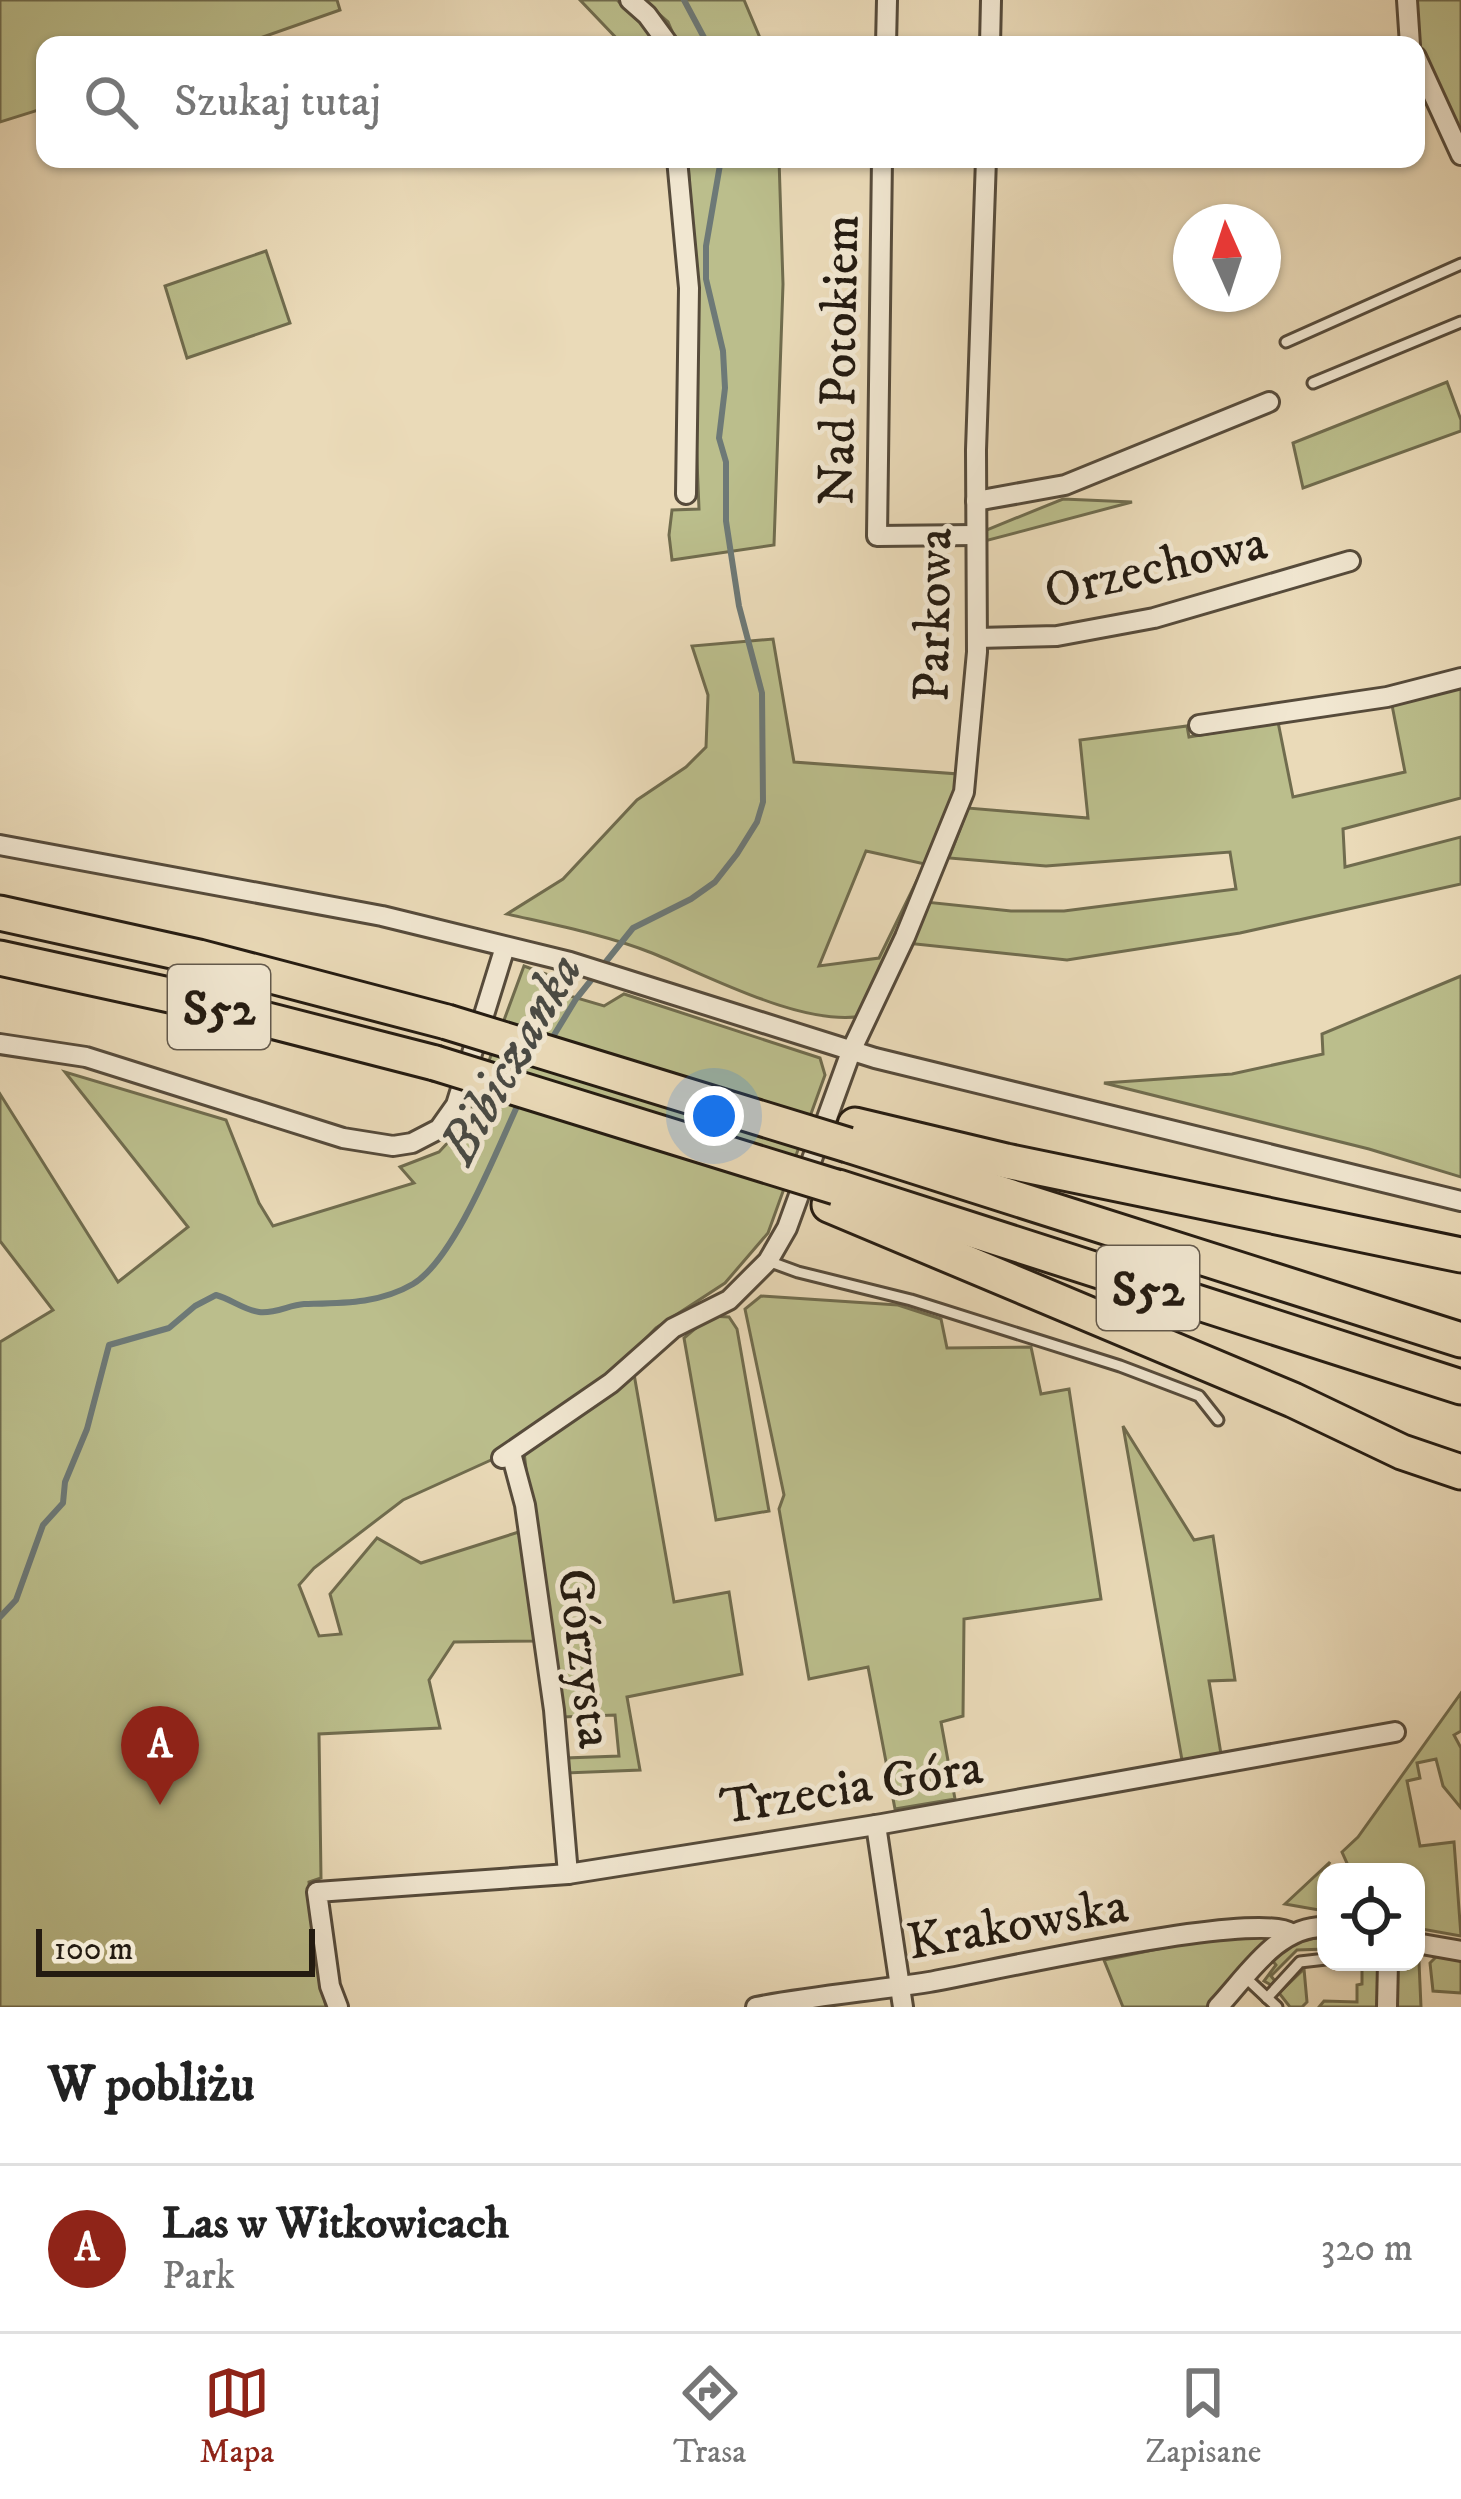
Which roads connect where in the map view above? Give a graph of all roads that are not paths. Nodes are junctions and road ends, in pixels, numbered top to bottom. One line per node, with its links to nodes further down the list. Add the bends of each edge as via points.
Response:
1 (630, 0): 5 (street)
2 (887, 0): 6 (street)
3 (991, 0): 7 (street)
4 (1407, 0): 8 (street)
5 (662, 36)
6 (886, 36)
7 (990, 36)
8 (1410, 36)
9 (1425, 77): 10 (street)
10 (1461, 155)
11 (678, 168): 19 (street, via 689,289)
12 (882, 168): 21 (street, Nad Potokiem, via 877,536)
13 (986, 168): 20 (street, Parkowa)
14 (1461, 265): 16 (lane)
15 (1461, 322): 17 (lane)
16 (1286, 341)
17 (1313, 382)
18 (1269, 402): 20 (street, via 1065,485)
19 (686, 494)
20 (976, 501): 21 (street, Parkowa)
21 (975, 535): 23 (street, Parkowa)
22 (1350, 561): 23 (street, Orzechowa, via 1154,618 1057,636)
23 (977, 638): 31 (street, Parkowa, via 964,792)
24 (1461, 678): 25 (street)
25 (1199, 725)
26 (0, 844): 28 (street)
27 (0, 913): 32 (highway, S52, bridge, via 239,967)
28 (506, 947): 30 (street, via 456,1105 439,1129 412,1143 343,1138 86,1058); 31 (street)
29 (0, 958): 33 (highway, S52, bridge, via 435,1063 716,1149)
30 (0, 1044)
31 (852, 1049): 34 (street); 36 (street, Parkowa)
32 (851, 1135): 35 (highway); 37 (highway, S52)
33 (832, 1196): 38 (highway, S52); 41 (highway)
34 (1461, 1201)
35 (1461, 1255)
36 (768, 1261): 39 (lane, via 1120,1366 1198,1396); 40 (street, Parkowa, via 730,1300 674,1328)
37 (1461, 1340)
38 (1461, 1387)
39 (1217, 1420)
40 (507, 1455): 44 (street, Górzysta, via 525,1504)
41 (1461, 1472)
42 (1395, 1732): 43 (street, Trzecia Góra)
43 (877, 1825): 44 (street, Trzecia Góra); 52 (street)
44 (568, 1874): 54 (street, Trzecia Góra, via 317,1892)
45 (1317, 1929): 46 (street, Krakowska)
46 (1291, 1933): 51 (street); 52 (street, Krakowska, via 1252,1927 1163,1939)
47 (1425, 1944): 48 (street)
48 (1461, 1951)
49 (1317, 1960): 53 (lane, via 1300,1961)
50 (1388, 1971): 59 (street)
51 (1246, 1978): 53 (lane); 57 (street)
52 (899, 1986): 55 (street, Krakowska); 56 (street)
53 (1267, 1998): 58 (lane)
54 (338, 2007)
55 (756, 2007)
56 (904, 2007)
57 (1218, 2007)
58 (1277, 2007)
59 (1387, 2007)

